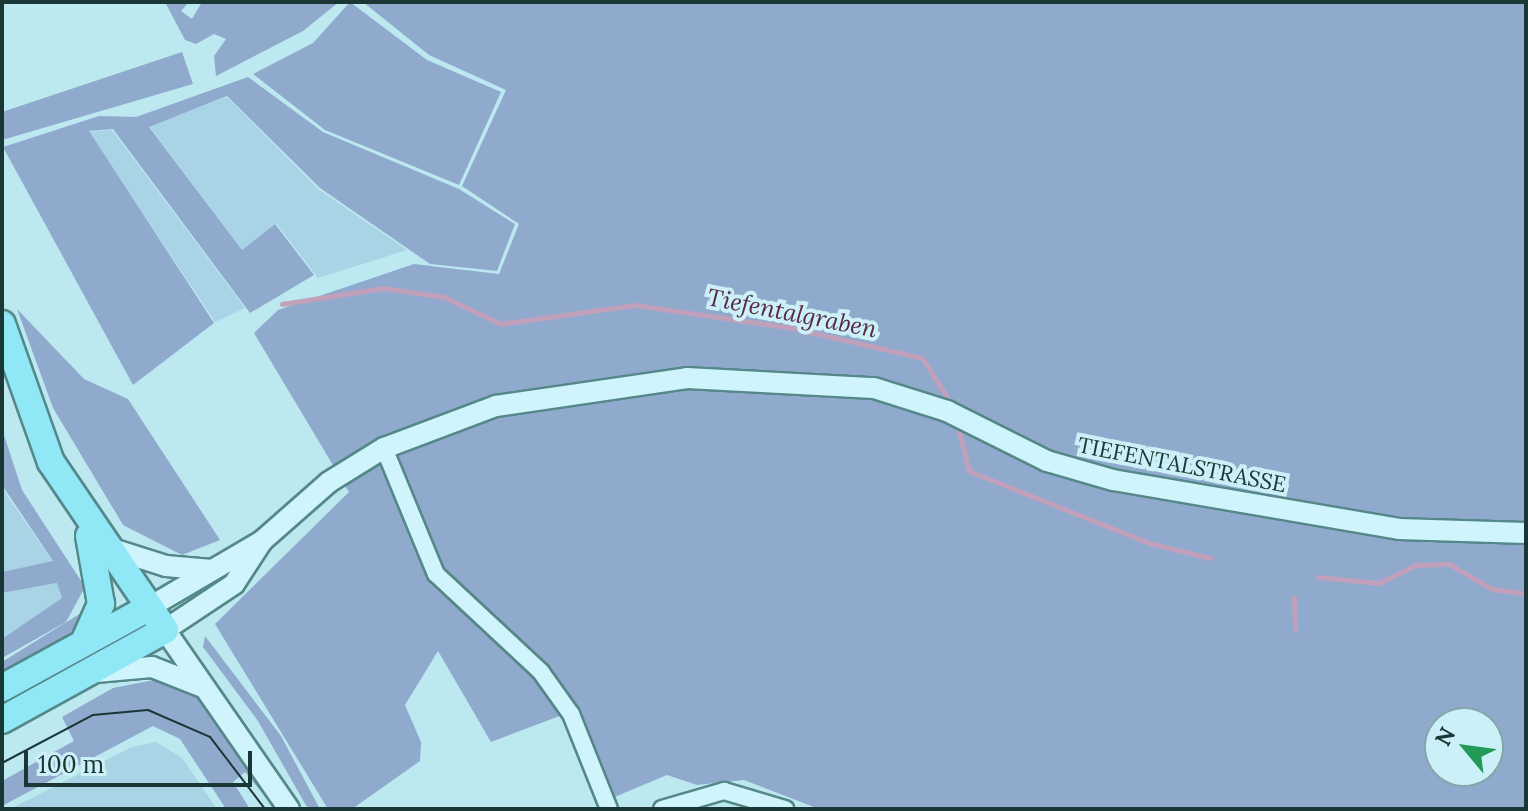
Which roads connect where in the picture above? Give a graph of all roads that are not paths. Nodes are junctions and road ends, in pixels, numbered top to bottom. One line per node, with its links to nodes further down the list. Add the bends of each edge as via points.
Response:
1 (2, 324): 3 (main road, via 38,435)
2 (384, 448): 4 (street, TIEFENTALSTRASSE, via 496,406 687,378 845,384 947,411 989,433 1113,480 1399,529); 5 (street, TIEFENTALSTRASSE, via 329,482); 16 (street, via 436,574 541,672 571,714)
3 (84, 517): 6 (main road); 10 (main road, via 102,574 99,616)
4 (1526, 533)
5 (262, 541): 7 (street, TIEFENTALSTRASSE); 9 (street, TIEFENTALSTRASSE, via 234,584)
6 (106, 547): 7 (street, via 166,566); 8 (main road)
7 (212, 570): 8 (street, TIEFENTALSTRASSE)
8 (148, 608): 9 (main road); 10 (main road)
9 (165, 630): 11 (main road); 13 (street)
10 (84, 642): 12 (main road)
11 (84, 674): 13 (street, via 152,667); 14 (main road)
12 (2, 688)
13 (210, 691): 15 (street)
14 (2, 720)
15 (289, 809)
16 (609, 809)
17 (662, 809): 18 (street, via 724,791)
18 (785, 809)

